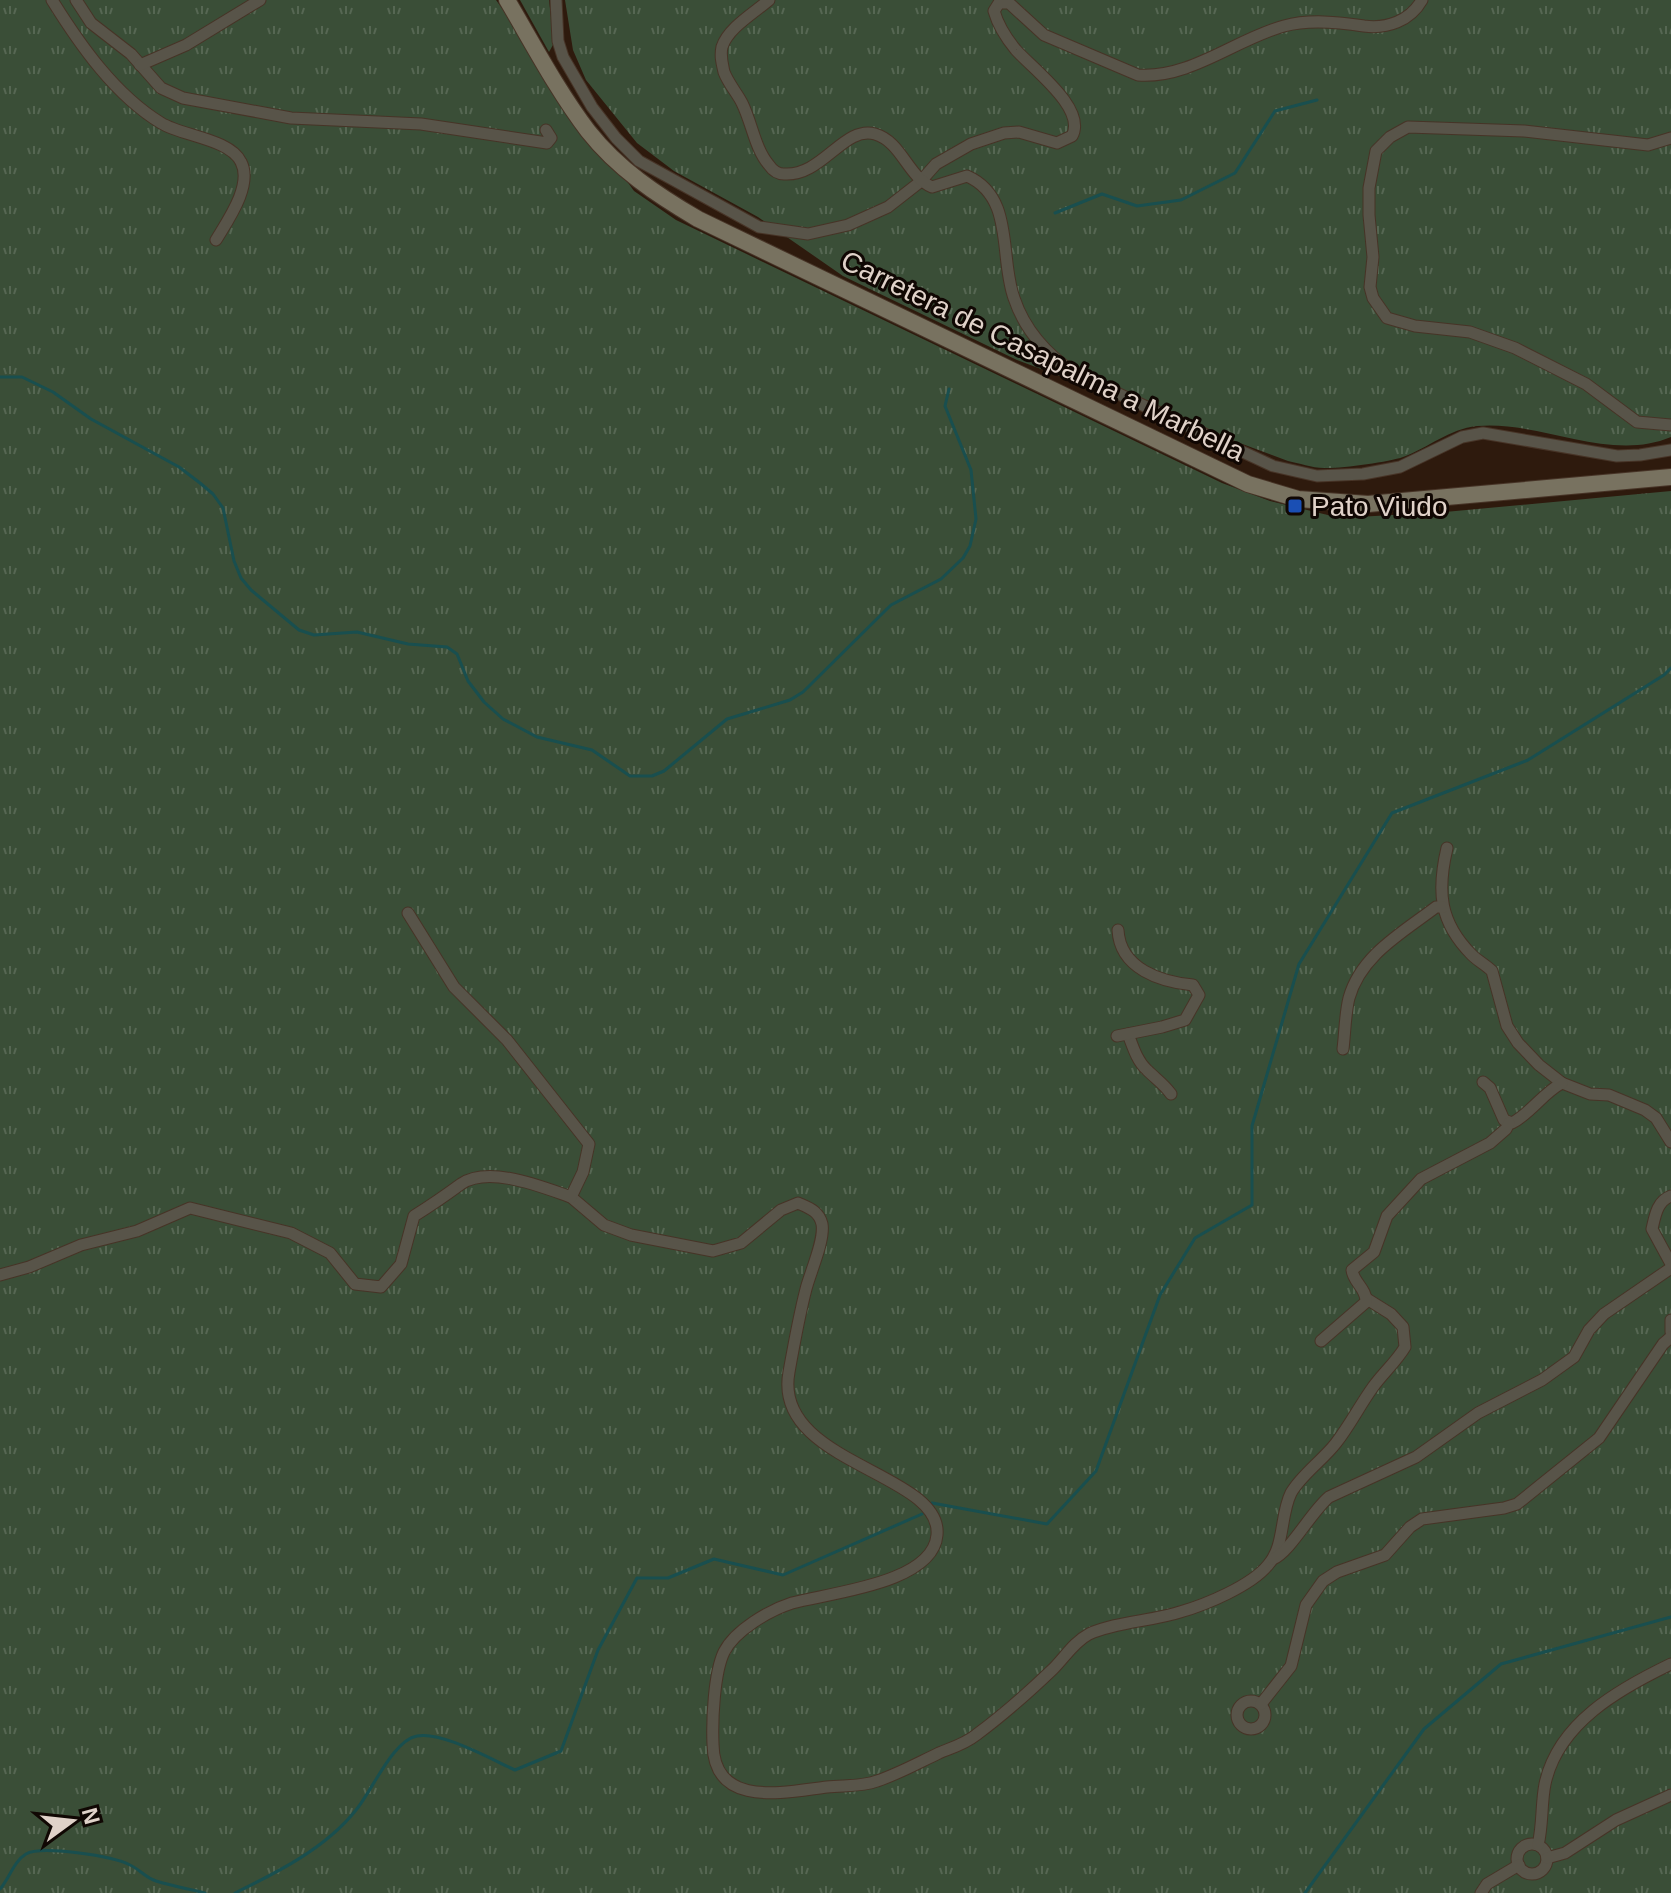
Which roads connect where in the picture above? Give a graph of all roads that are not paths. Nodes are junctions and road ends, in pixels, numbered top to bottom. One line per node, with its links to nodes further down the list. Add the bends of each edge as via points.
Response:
1 (52, 0): 12 (street, via 136,107 164,125 224,146 240,159 244,180)
2 (76, 0): 8 (street, via 101,32)
3 (260, 0): 8 (street, via 186,45)
4 (507, 0): 15 (main road, Carretera de Casapalma a Marbella, via 589,132 666,201 1248,484 1298,499 1368,504)
5 (556, 0): 11 (street, via 563,57 616,138 639,161 759,227 808,234 848,225 888,207)
6 (769, 0): 11 (street, via 727,36 721,59 771,168 793,174 819,164 851,136 867,132 893,143)
7 (1422, 0): 11 (street, via 1391,25 1286,25 1151,76 1044,35 1002,1 994,11 1000,27 1059,94 1073,115 1075,131 1062,142 1019,132 988,137 936,164)
8 (140, 65): 9 (street, via 161,88 183,98 291,118 421,124 547,143 551,138)
9 (546, 130)
10 (1671, 138): 13 (street, via 1634,145 1524,131 1408,127 1376,151 1369,188 1370,287 1387,318 1470,332 1515,348 1586,384 1637,422)
11 (920, 182): 14 (street, via 932,187 967,176 987,189 1001,218 1013,297 1028,329 1057,362 1273,466 1317,476 1363,474 1400,467 1462,437 1483,433 1617,456)
12 (216, 240)
13 (1671, 425)
14 (1671, 450)
15 (1671, 477)
16 (1447, 848): 17 (street)
17 (1443, 907): 20 (street, via 1436,907 1370,959 1348,1001); 22 (street, via 1462,943 1492,971 1500,1007 1518,1043)
18 (408, 913): 27 (street, via 454,987 524,1059 589,1144)
19 (1118, 930): 23 (street, via 1130,961 1146,973 1193,985 1199,992 1185,1020 1122,1035 1145,1069)
20 (1343, 1049)
21 (1483, 1082): 24 (street)
22 (1562, 1083): 24 (street); 25 (street, via 1645,1110)
23 (1171, 1094)
24 (1509, 1123): 30 (street, via 1490,1143 1421,1179 1387,1216 1374,1252 1352,1270)
25 (1671, 1142)
26 (1671, 1196): 28 (street, via 1657,1208 1652,1229)
27 (571, 1197): 29 (street, via 495,1175 462,1183 414,1216 401,1264 381,1287 355,1284 330,1253 291,1233 190,1208 137,1231); 34 (street, via 604,1225 713,1251 741,1243 781,1210 798,1203 814,1210 822,1233 798,1319 789,1400 826,1445 925,1505 937,1529 935,1545 903,1572 872,1587 790,1604 731,1642 721,1663 713,1745 718,1768 738,1787 764,1794 873,1783 971,1739 1090,1633 1208,1602 1256,1576)
28 (1671, 1266): 34 (street, via 1604,1314 1574,1357 1542,1380 1478,1413 1416,1457 1329,1497)
29 (0, 1275)
30 (1367, 1299): 33 (street); 34 (street, via 1403,1327 1405,1347 1336,1443 1296,1486)
31 (1671, 1320): 32 (street)
32 (1671, 1334): 36 (street, via 1599,1438 1517,1504 1422,1519 1385,1555 1323,1581 1306,1605 1291,1666)
33 (1321, 1341)
34 (1272, 1559)
35 (1671, 1664): 38 (street, via 1613,1697 1577,1723 1562,1742 1545,1784)
36 (1261, 1704)
37 (1671, 1795): 39 (street)
38 (1538, 1845): 39 (street); 40 (street, via 1521,1849)
39 (1547, 1858): 40 (street, via 1536,1873)
40 (1519, 1865): 41 (street)
41 (1481, 1893)

